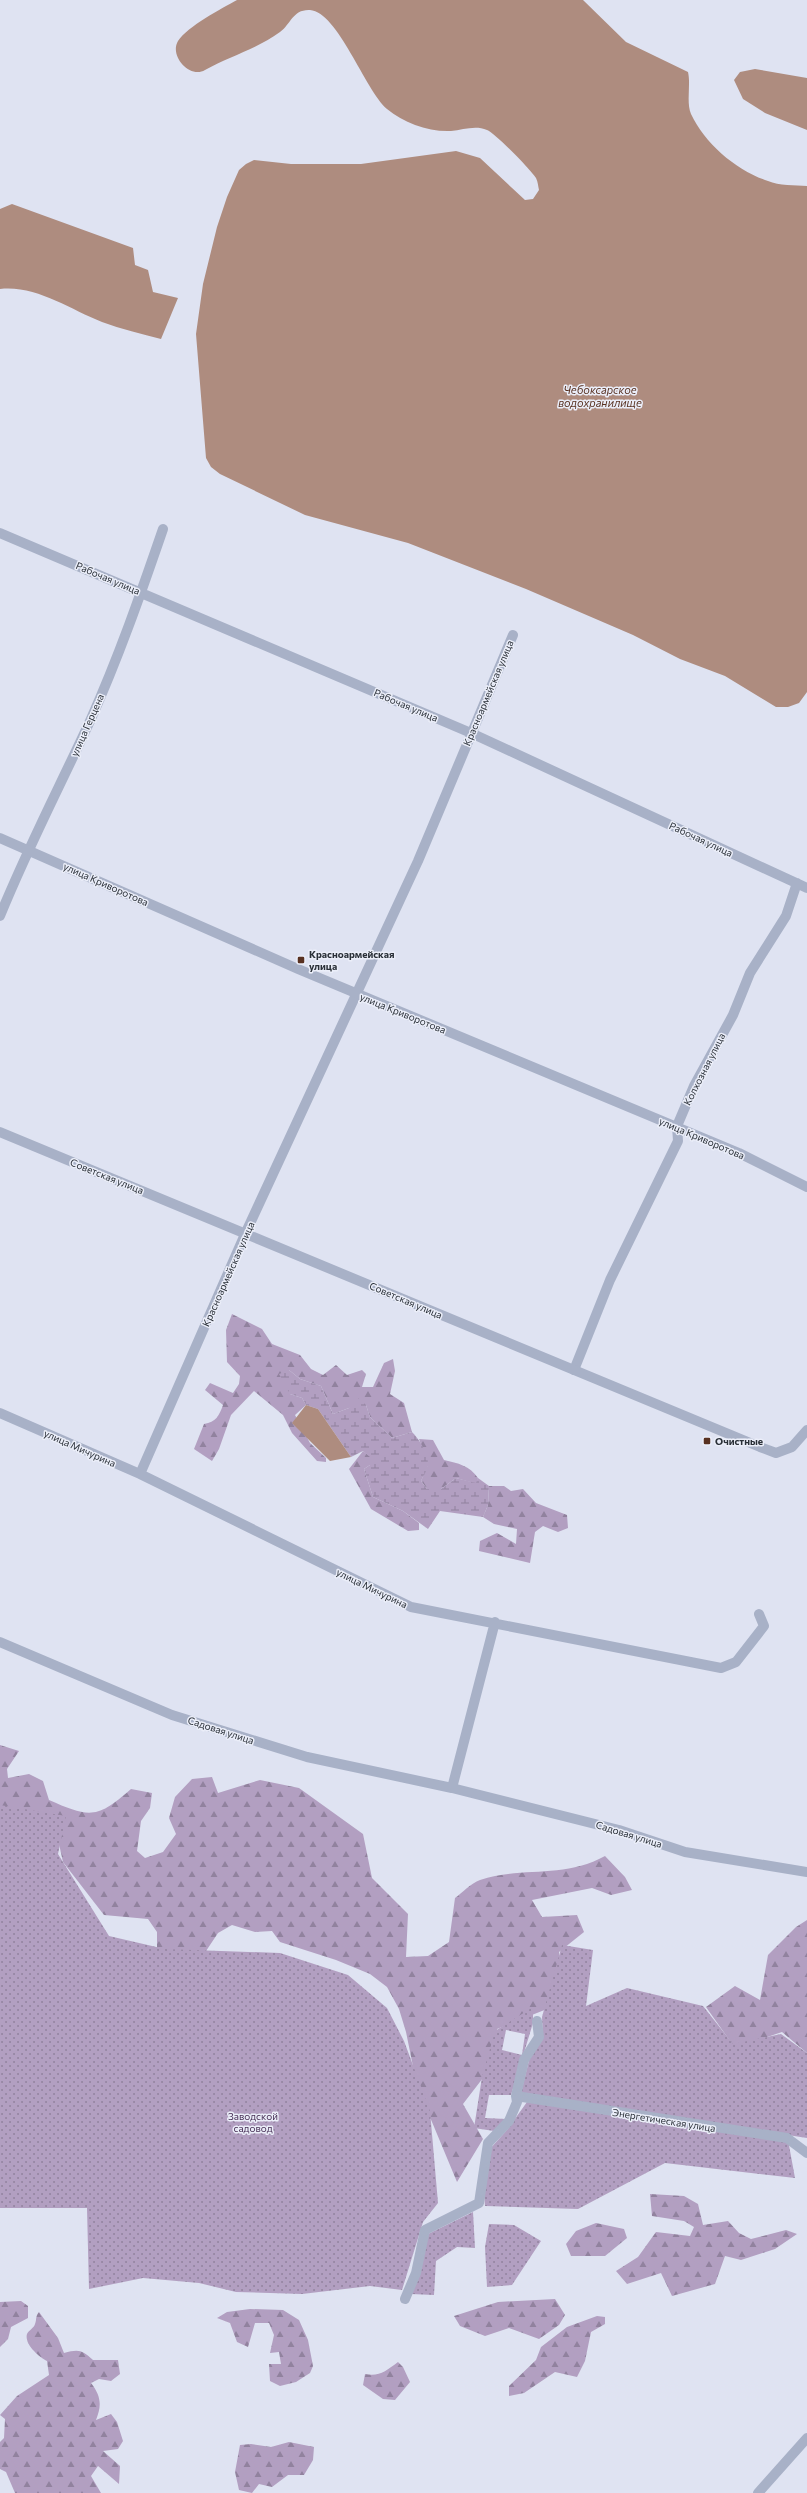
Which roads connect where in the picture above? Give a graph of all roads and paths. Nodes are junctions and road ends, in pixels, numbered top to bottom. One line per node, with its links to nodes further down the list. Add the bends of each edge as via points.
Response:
1 (163, 529): 3 (street, улица Герцена)
2 (0, 533): 3 (street, Рабочая улица)
3 (142, 592): 5 (street, Рабочая улица); 7 (street, улица Герцена, via 91,720)
4 (513, 636): 5 (street, Красноармейская улица)
5 (471, 733): 8 (street, Рабочая улица); 11 (street, Красноармейская улица, via 418,861)
6 (0, 838): 7 (street, улица Криворотова)
7 (27, 850): 10 (street, улица Герцена); 11 (street, улица Криворотова)
8 (797, 883): 9 (street, Рабочая улица); 12 (street, Колхозная улица, via 786,916 750,973 733,1015 694,1086)
9 (807, 888)
10 (0, 916)
11 (357, 994): 12 (street, улица Криворотова); 15 (street, Красноармейская улица)
12 (677, 1126): 14 (street, улица Криворотова); 16 (street, Колхозная улица, via 678,1141 610,1280)
13 (0, 1132): 15 (street, Советская улица)
14 (807, 1187)
15 (246, 1232): 16 (street, Советская улица); 19 (street, Красноармейская улица)
16 (574, 1370): 18 (street, Советская улица, via 776,1453 792,1447)
17 (0, 1413): 19 (street, улица Мичурина)
18 (807, 1430)
19 (140, 1474): 21 (street, улица Мичурина, via 411,1607)
20 (759, 1614): 21 (street, улица Мичурина, via 764,1626 736,1662 721,1668)
21 (495, 1622): 23 (street)
22 (0, 1642): 23 (street, Садовая улица, via 172,1715 307,1757)
23 (452, 1788): 24 (street, Садовая улица, via 619,1830 686,1852)
24 (807, 1872)
25 (537, 2021): 26 (street, via 539,2037 524,2060)
26 (516, 2096): 27 (street, Энергетическая улица, via 787,2138); 28 (street, via 517,2102 509,2121 488,2143 479,2204 425,2230 416,2273)
27 (807, 2153)
28 (405, 2299)
29 (807, 2438): 30 (street)
30 (758, 2493)

